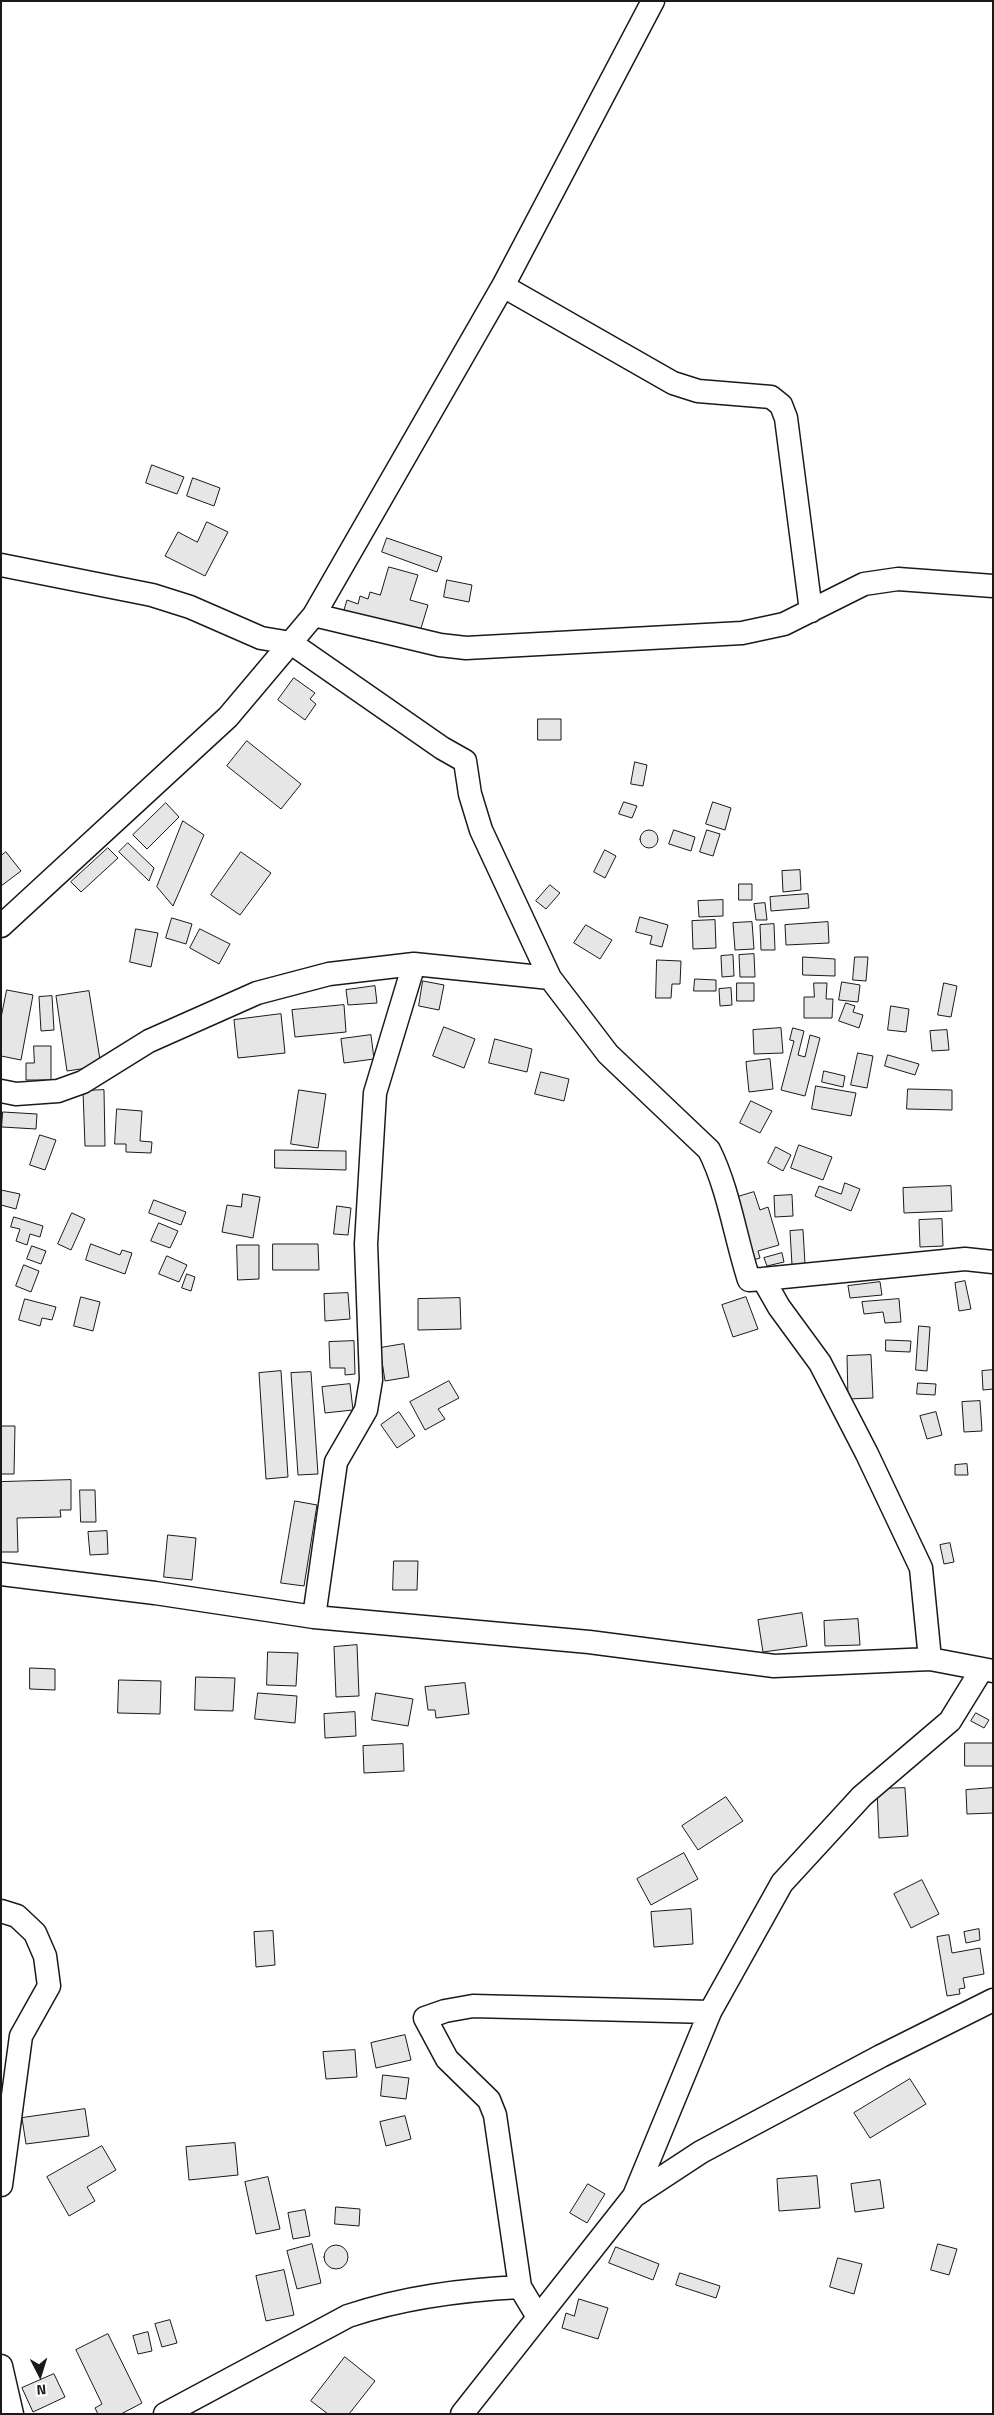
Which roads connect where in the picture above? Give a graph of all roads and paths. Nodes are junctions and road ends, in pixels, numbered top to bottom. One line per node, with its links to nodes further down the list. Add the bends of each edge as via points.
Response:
1 (653, 1): 2 (street)
2 (503, 286): 5 (street, via 673,383 698,391 771,397 782,405); 6 (street)
3 (1, 565): 7 (street, via 152,595 190,607 261,638)
4 (993, 586): 5 (street, via 898,579 864,584)
5 (811, 611): 6 (street, via 784,624 742,633 466,648)
6 (314, 616): 7 (street)
7 (291, 644): 8 (street, via 228,717); 10 (street, via 465,761 470,794 481,830)
8 (1, 926)
9 (414, 964): 10 (street); 11 (street, via 329,974 257,993 149,1040 83,1082 58,1091 16,1094); 15 (street, via 375,1093 366,1244 371,1380 366,1410 336,1462)
10 (550, 978): 13 (street, via 608,1054 710,1150 718,1167 749,1280)
11 (1, 1091)
12 (993, 1262): 13 (street, via 965,1259)
13 (763, 1279): 16 (street, via 820,1363 921,1568)
14 (1, 1574): 15 (street, via 155,1592)
15 (314, 1617): 16 (street, via 589,1642 774,1666)
16 (930, 1659): 17 (street)
17 (987, 1670): 20 (street, via 950,1721 862,1796 782,1883)
18 (1, 1911): 21 (street, via 17,1916 35,1933 44,1956 49,1986 21,2036)
19 (993, 2000): 22 (street, via 700,2152)
20 (710, 2012): 22 (street); 23 (street, via 473,2006 424,2018 448,2059 489,2100 495,2115)
21 (1, 2185)
22 (634, 2196): 24 (street)
23 (520, 2287): 24 (street); 27 (street, via 466,2290 379,2306 348,2316)
24 (538, 2316): 28 (street)
25 (1, 2366): 26 (street)
26 (12, 2414)
27 (165, 2414)
28 (462, 2414)

